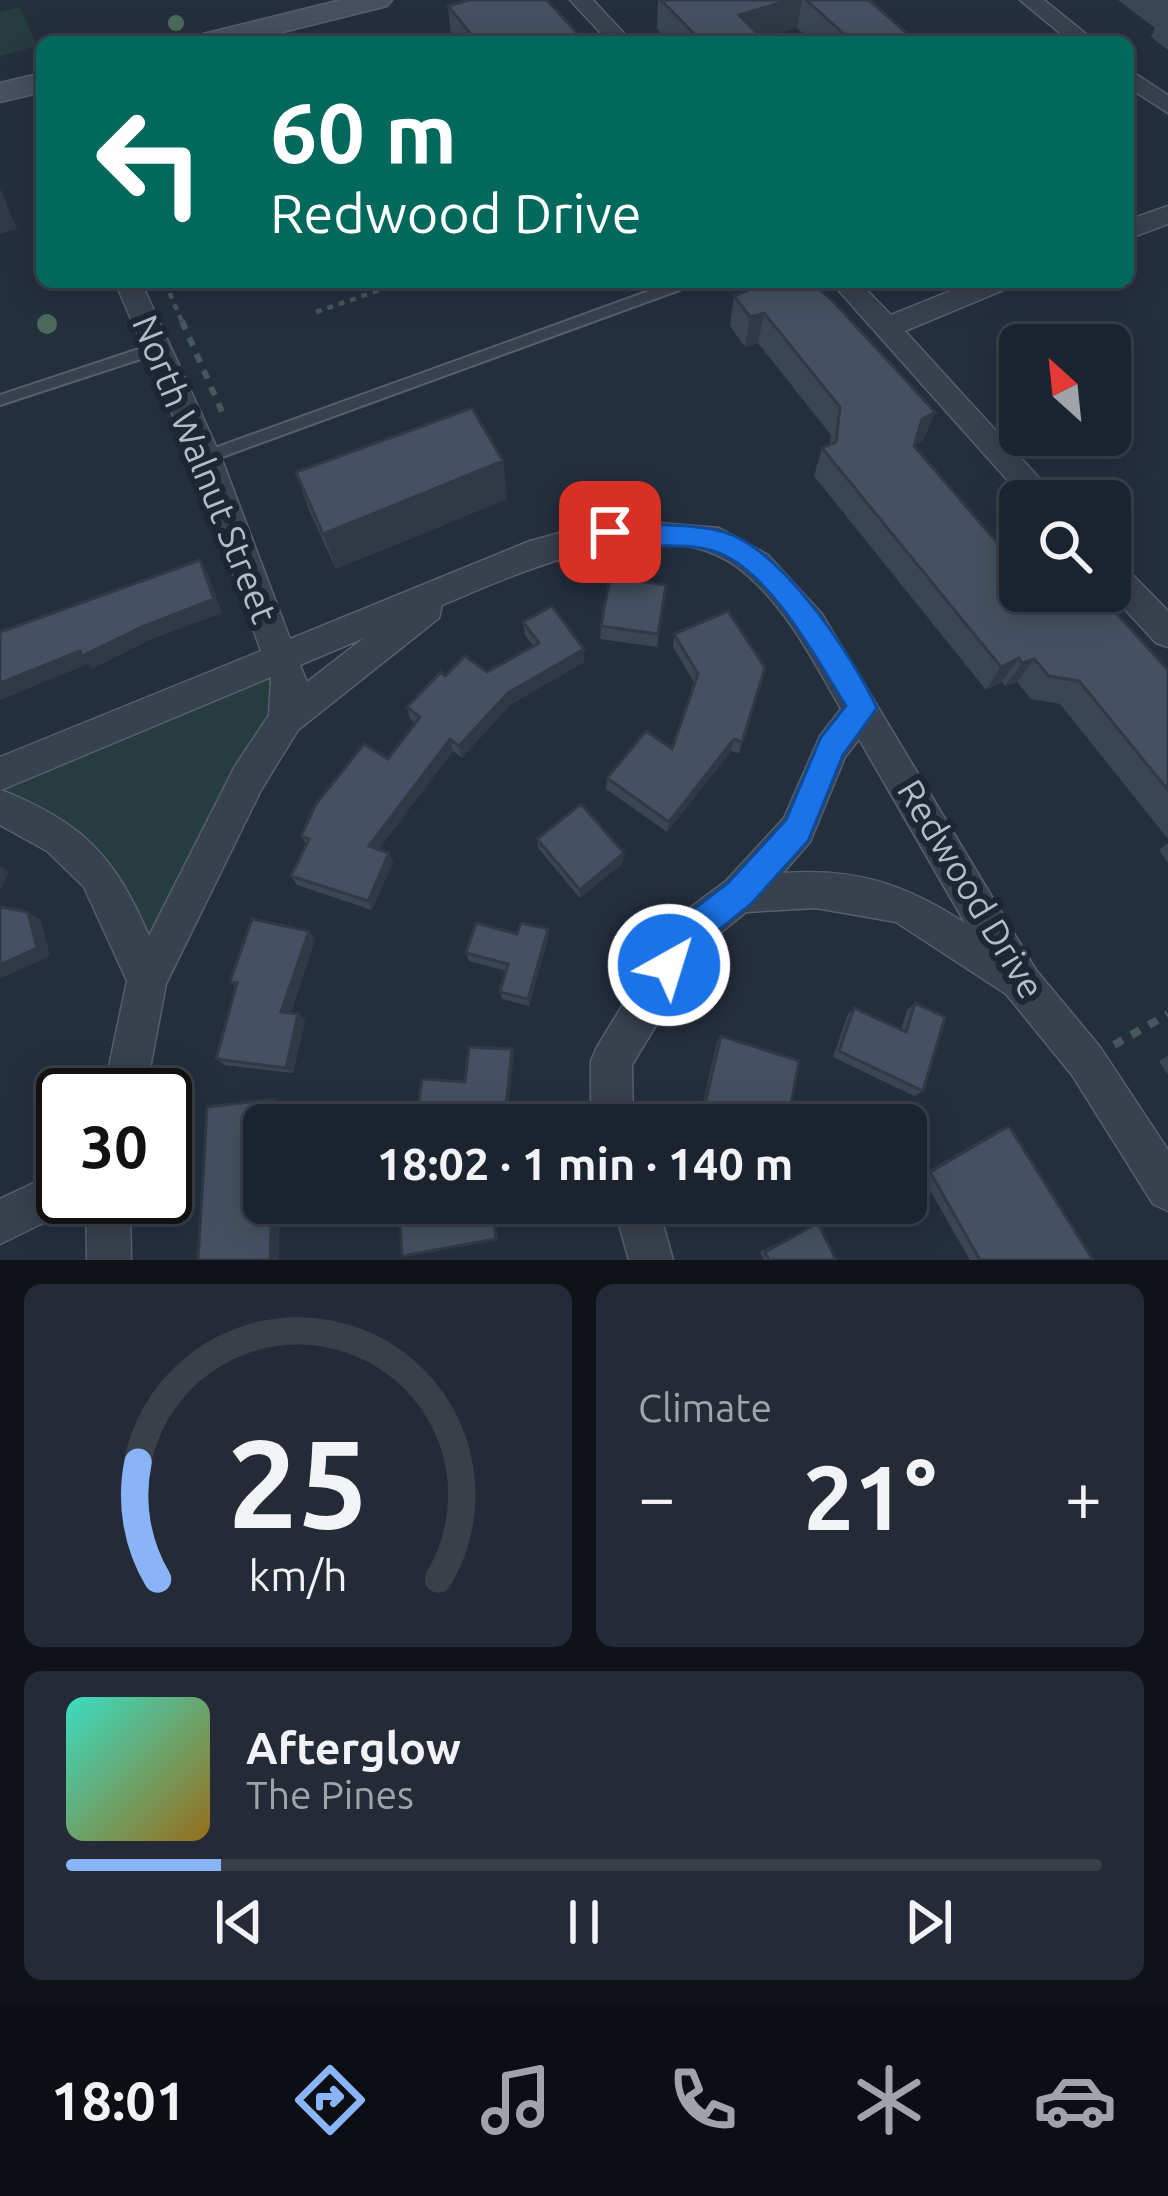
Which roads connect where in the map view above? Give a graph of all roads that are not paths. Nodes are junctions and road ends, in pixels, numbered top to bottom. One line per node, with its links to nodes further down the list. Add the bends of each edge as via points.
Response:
1 (377, 0): 4 (street)
2 (581, 0): 5 (street)
3 (1031, 0): 6 (street)
4 (230, 36)
5 (615, 36)
6 (1077, 36)
7 (1134, 80): 10 (street)
8 (36, 85): 9 (street)
9 (0, 93)
10 (1168, 106)
11 (1168, 214): 12 (street)
12 (1134, 228)
13 (131, 288): 18 (street, North Walnut Street)
14 (672, 288): 20 (lane)
15 (849, 288): 17 (street)
16 (984, 288): 17 (street)
17 (886, 328): 21 (street)
18 (157, 348): 19 (lane); 20 (street, North Walnut Street)
19 (0, 400)
20 (206, 458): 25 (street, North Walnut Street)
21 (1026, 480)
22 (457, 584): 25 (street, Redwood Drive); 26 (street, Redwood Drive, via 610,532 719,541 757,564); 27 (street)
23 (1131, 594): 24 (street)
24 (1168, 633)
25 (281, 656): 27 (street, North Walnut Street, via 291,686); 28 (street, Redwood Drive)
26 (862, 708): 30 (street, via 832,747 797,830); 32 (street, Redwood Drive)
27 (286, 719): 31 (street)
28 (0, 774)
29 (0, 807): 31 (street, via 81,850 115,900)
30 (740, 893): 32 (street, via 816,889 903,905); 34 (street, via 688,933 611,1061)
31 (147, 981): 33 (street)
32 (1022, 984): 35 (street, Redwood Drive, via 1086,1060)
33 (129, 1068)
34 (612, 1104)
35 (1168, 1189)
36 (36, 1204): 37 (street)
37 (0, 1222)
38 (109, 1224): 40 (street)
39 (641, 1224): 41 (street)
40 (109, 1260)
41 (651, 1260)

